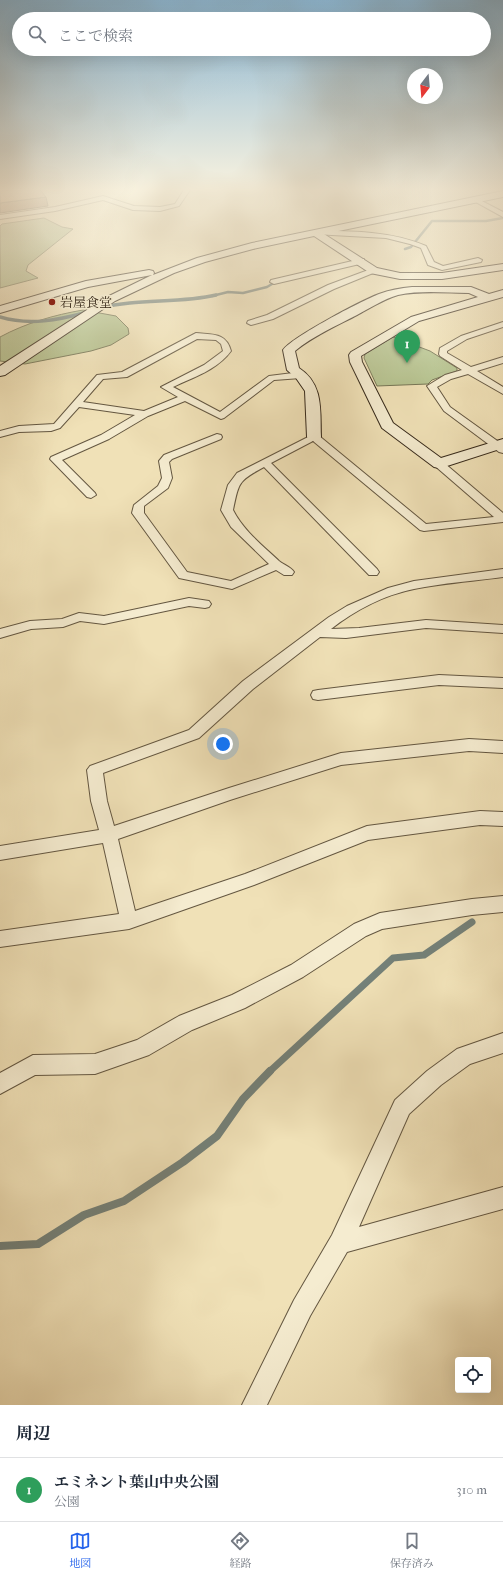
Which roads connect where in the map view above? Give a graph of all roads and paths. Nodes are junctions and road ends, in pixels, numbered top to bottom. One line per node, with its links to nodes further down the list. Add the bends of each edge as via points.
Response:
1 (217, 256): 7 (street)
2 (352, 256): 5 (street)
3 (428, 256): 4 (street, via 431,263 442,268)
4 (478, 260)
5 (361, 261): 8 (street); 9 (street)
6 (503, 267): 8 (street, via 442,276 400,276)
7 (170, 271): 12 (street, via 117,278); 17 (street, via 101,306)
8 (374, 271): 13 (street, via 331,287)
9 (274, 282)
10 (503, 293): 11 (street)
11 (490, 297): 18 (street, via 471,290 412,290 382,297 301,340 289,350 293,370); 28 (street, via 415,319 355,355 356,362 387,424)
12 (1, 309)
13 (251, 323)
14 (503, 324): 16 (street, via 464,337 443,350 443,354)
15 (503, 360): 16 (street)
16 (469, 371): 19 (street); 26 (street, via 432,386 447,409)
17 (0, 372)
18 (301, 375): 20 (street, via 272,378 221,416); 25 (street, via 312,391)
19 (503, 391)
20 (187, 397): 21 (street, via 166,387 224,356 226,346 218,338 196,336 124,375 100,377); 22 (street)
21 (77, 404): 22 (street); 23 (street, via 57,426 19,429)
22 (145, 414): 29 (street, via 105,437 55,459)
23 (0, 434)
24 (217, 437): 31 (street, via 168,457 164,461 167,478 163,488 139,505 138,514 183,575 232,585)
25 (314, 437): 27 (street); 30 (street, via 424,528)
26 (501, 446): 28 (street)
27 (265, 463): 31 (street, via 241,475 233,485 228,510 235,525); 33 (street)
28 (439, 464): 30 (street)
29 (91, 495)
30 (503, 519)
31 (277, 565): 32 (street)
32 (288, 572)
33 (373, 572)
34 (503, 573): 37 (street, via 414,585 392,591 351,609)
35 (205, 604): 38 (street, via 189,602 104,620 79,617 63,623 30,625)
36 (503, 629): 37 (street, via 426,624 362,632)
37 (319, 633): 43 (street, via 248,685 194,734 95,770 99,801)
38 (0, 634)
39 (503, 683): 40 (street, via 439,680)
40 (318, 695)
41 (503, 747): 43 (street, via 469,745 341,758)
42 (503, 819): 46 (street, via 480,818 367,833 248,880)
43 (109, 835): 44 (street); 46 (street)
44 (0, 853)
45 (503, 904): 49 (street, via 380,921 360,930 297,971 238,1002 186,1023 142,1048 95,1064 33,1065)
46 (129, 921): 47 (street)
47 (0, 939)
48 (503, 1043): 51 (street, via 464,1056 434,1078 402,1107)
49 (0, 1084)
50 (503, 1198): 51 (street)
51 (340, 1243): 52 (street, via 302,1308)
52 (254, 1405)

